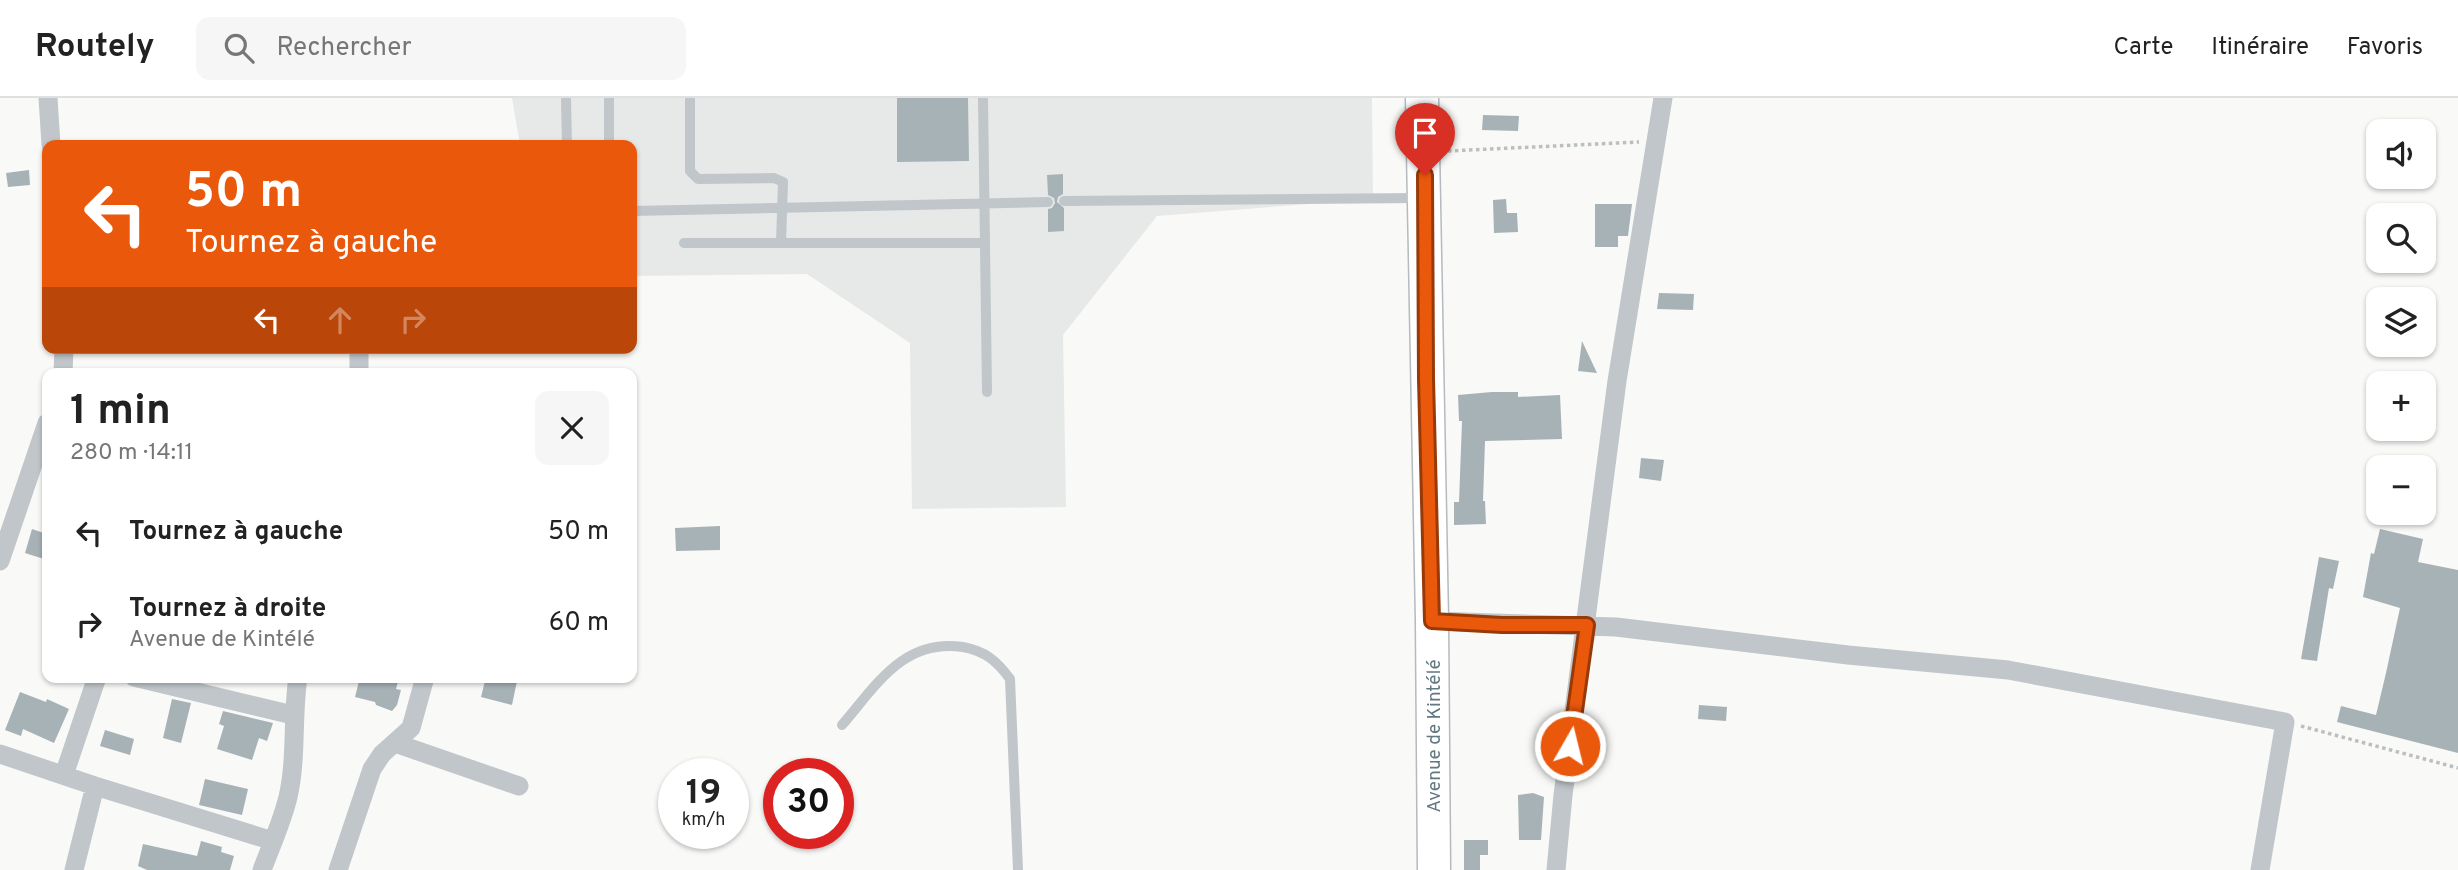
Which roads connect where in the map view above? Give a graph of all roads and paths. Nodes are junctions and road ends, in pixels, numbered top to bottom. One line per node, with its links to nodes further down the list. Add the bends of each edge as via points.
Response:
1 (48, 98): 8 (street)
2 (566, 98): 9 (lane)
3 (609, 98): 10 (lane)
4 (690, 98): 17 (lane, via 690,172 706,180 774,178 783,183)
5 (983, 98): 16 (lane)
6 (1422, 98): 12 (main road, Avenue de Kintélé)
7 (1662, 98): 11 (street)
8 (51, 140)
9 (567, 140)
10 (609, 140)
11 (1657, 141): 12 (path); 26 (street, via 1617,381)
12 (1424, 152): 13 (main road, Avenue de Kintélé)
13 (1425, 198): 14 (lane); 25 (main road, Avenue de Kintélé)
14 (1064, 201)
15 (1048, 202): 16 (lane)
16 (984, 203): 17 (lane); 21 (lane)
17 (782, 207): 18 (lane); 20 (lane)
18 (637, 211)
19 (684, 243): 20 (lane)
20 (781, 243): 21 (lane)
21 (985, 243): 22 (lane)
22 (987, 392)
23 (42, 438): 24 (street)
24 (0, 561)
25 (1432, 621): 26 (street); 45 (main road, Avenue de Kintélé)
26 (1587, 625): 32 (street, via 2008,670); 46 (street)
27 (95, 683): 37 (street)
28 (159, 683): 31 (street)
29 (297, 683): 31 (street)
30 (423, 683): 34 (street, via 411,729)
31 (293, 715): 40 (street, via 288,797)
32 (2285, 722): 36 (path); 47 (street)
33 (842, 725): 44 (lane, via 890,670 928,646 973,649 998,662 1010,680)
34 (395, 743): 39 (street); 43 (street, via 372,769)
35 (0, 754): 37 (street)
36 (2458, 768)
37 (64, 775): 38 (street)
38 (95, 786): 40 (street); 41 (street)
39 (520, 786)
40 (273, 841): 42 (street)
41 (74, 870)
42 (262, 870)
43 (338, 870)
44 (1018, 870)
45 (1434, 870)
46 (1556, 870)
47 (2260, 870)

